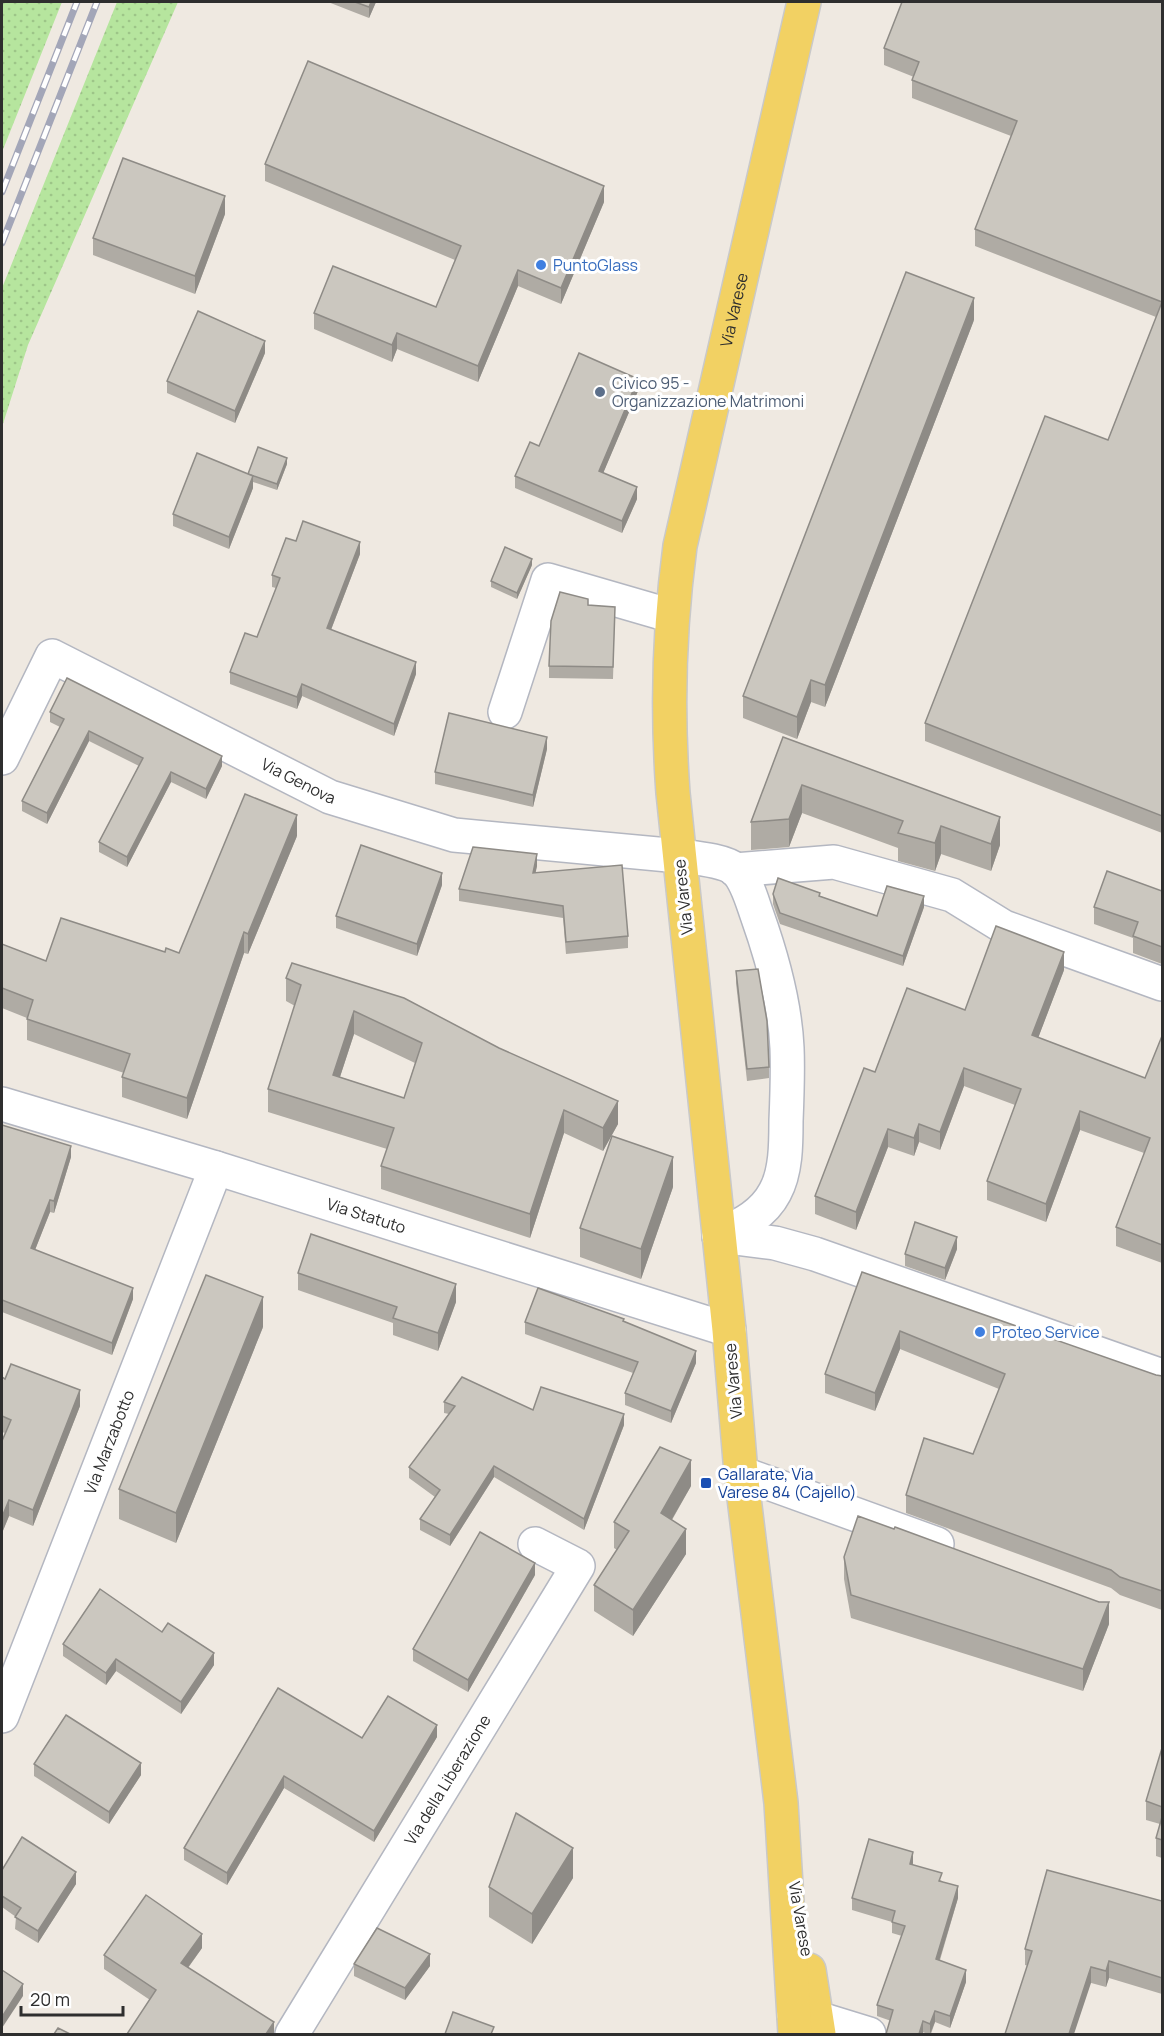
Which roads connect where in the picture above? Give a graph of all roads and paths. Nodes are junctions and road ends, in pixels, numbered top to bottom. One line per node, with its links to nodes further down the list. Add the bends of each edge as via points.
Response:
1 (804, 2): 2 (main road, Via Varese, via 688,507)
2 (672, 616): 3 (street, via 548,580); 5 (main road, Via Varese, via 670,734)
3 (505, 712)
4 (2, 758): 5 (street, Via Genova, via 52,656 330,797 454,835)
5 (679, 856): 6 (street); 10 (main road, Via Varese)
6 (735, 870): 7 (street, via 834,862 952,895 1004,927); 10 (street, via 754,907 781,1002 787,1046 786,1140 782,1172 766,1207)
7 (1162, 984)
8 (2, 1104): 9 (street, Via Statuto)
9 (216, 1168): 11 (street, Via Statuto); 16 (street, Via Marzabotto)
10 (719, 1236): 11 (main road, Via Varese); 12 (street, via 775,1243 815,1254)
11 (729, 1330): 13 (main road, Via Varese)
12 (1162, 1376)
13 (741, 1473): 15 (street); 17 (main road, Via Varese)
14 (535, 1544): 18 (street, Via della Liberazione, via 578,1566)
15 (962, 1554)
16 (2, 1716)
17 (806, 2025): 19 (street)
18 (292, 2034)
19 (868, 2034)

